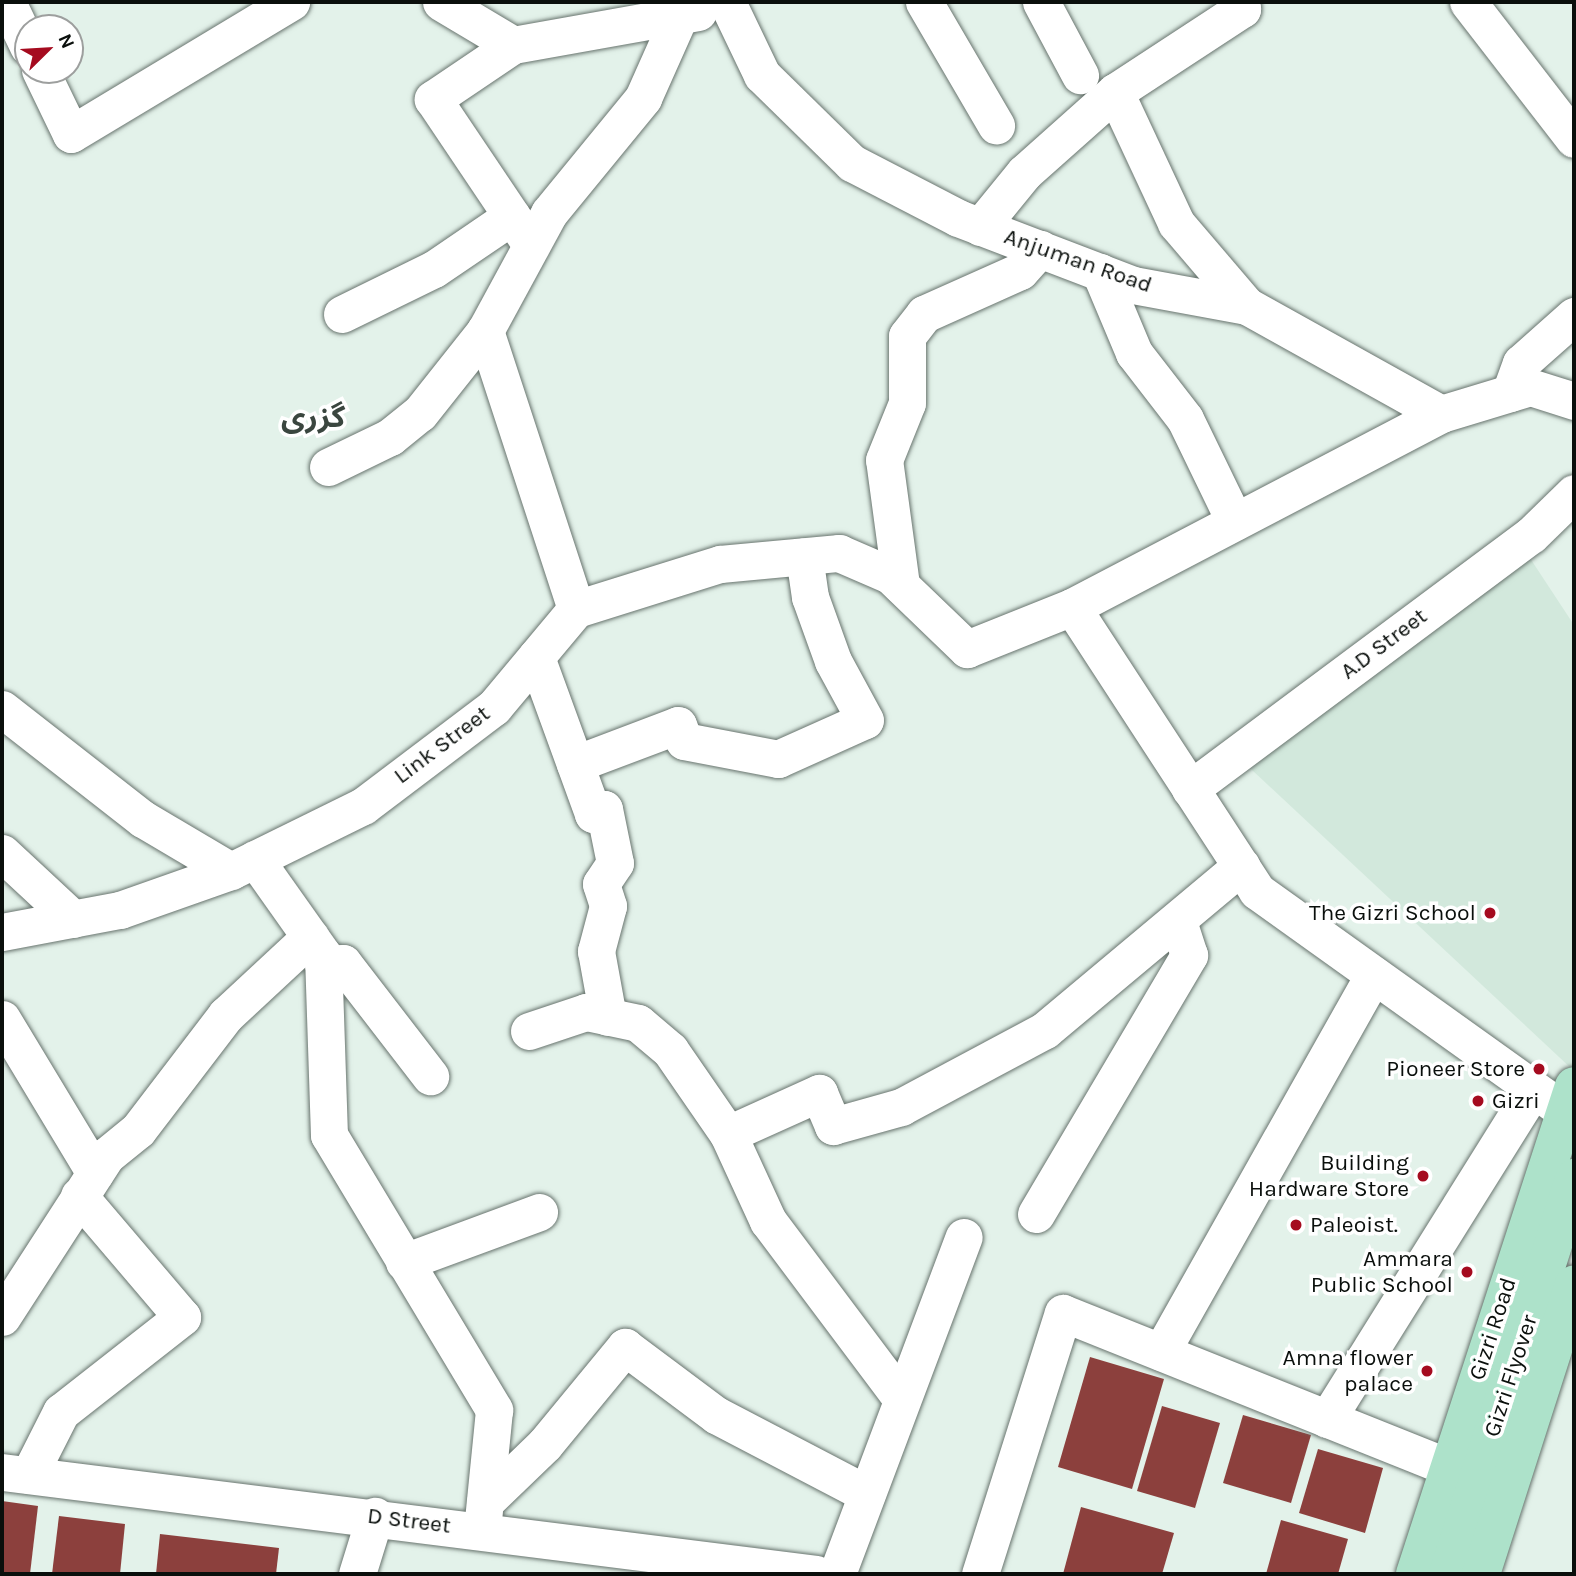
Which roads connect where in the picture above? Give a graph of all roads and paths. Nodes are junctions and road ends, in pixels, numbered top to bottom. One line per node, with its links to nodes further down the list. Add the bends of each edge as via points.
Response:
1 (291, 2): 11 (street, via 71,134)
2 (441, 2): 9 (street)
3 (726, 2): 8 (street); 15 (street, Anjuman Road, via 762,75 852,163)
4 (924, 2): 13 (street)
5 (1041, 2): 10 (street)
6 (1241, 2): 12 (street, via 1242,9)
7 (1468, 2): 14 (street)
8 (679, 17): 9 (street); 16 (street, via 643,98 549,213)
9 (513, 45): 16 (street, via 433,99)
10 (1080, 75)
11 (47, 84)
12 (1115, 92): 15 (street, via 1024,173); 19 (street, via 1176,223)
13 (996, 125)
14 (1573, 135)
15 (980, 226): 17 (street, Anjuman Road)
16 (522, 230): 20 (street); 22 (street)
17 (1040, 249): 18 (street, Anjuman Road); 30 (street, via 1020,271 923,314 907,336 907,403 884,460)
18 (1100, 272): 19 (street, Anjuman Road, via 1133,285); 28 (street, via 1134,353 1185,419)
19 (1247, 306): 25 (street, Anjuman Road)
20 (342, 314)
21 (1574, 316): 23 (street, via 1521,363)
22 (485, 331): 26 (street, via 420,413 390,437); 32 (street)
23 (1510, 393): 24 (street, via 1530,387); 25 (street)
24 (1574, 401)
25 (1441, 414): 28 (street)
26 (328, 467)
27 (1574, 494): 36 (street, A.D Street, via 1531,535)
28 (1235, 522): 31 (street)
29 (804, 556): 30 (street, via 839,553); 32 (street, via 720,564); 35 (street, via 810,597 833,661 865,720 778,759 684,741 678,725)
30 (901, 585): 31 (street, via 967,649)
31 (1072, 607): 36 (street)
32 (576, 610): 33 (street, Link Street)
33 (536, 657): 35 (street); 38 (street, Link Street, via 494,707 363,806)
34 (3, 713): 38 (street, via 143,819)
35 (575, 764): 45 (street, via 593,814 604,809 615,863 601,884 608,906 596,951)
36 (1190, 789): 39 (street)
37 (2, 853): 40 (street)
38 (243, 865): 40 (street, Link Street, via 120,911); 43 (street)
39 (1241, 866): 41 (street); 44 (street, via 1257,891)
40 (73, 919): 42 (street, Link Street)
41 (1178, 921): 51 (street, via 1045,1030 901,1107 833,1126 818,1093); 55 (street, via 1189,955)
42 (2, 932)
43 (316, 950): 48 (street, via 343,963); 53 (street, via 226,1015 138,1130); 57 (street, via 329,1135)
44 (1373, 975): 49 (street); 60 (street)
45 (608, 1017): 47 (street, via 586,1012); 51 (street, via 639,1023 670,1050)
46 (2, 1018): 53 (street)
47 (529, 1031)
48 (430, 1076)
49 (1532, 1091): 50 (street); 63 (street)
50 (1571, 1106): 64 (main road, Gizri Road)
51 (728, 1134): 62 (street, via 768,1221)
52 (1574, 1178): 74 (main road, Gizri Flyover)
53 (87, 1185): 59 (street); 65 (street, via 182,1317 61,1412)
54 (540, 1212): 57 (street)
55 (1036, 1214)
56 (964, 1237): 62 (street)
57 (404, 1262): 68 (street, via 494,1410)
58 (1574, 1285): 75 (main road, Gizri Flyover)
59 (2, 1317)
60 (1161, 1352): 63 (street); 72 (street, via 1063,1313)
61 (1574, 1354): 76 (main road)
62 (901, 1398): 66 (street)
63 (1327, 1419): 64 (street)
64 (1448, 1467): 73 (main road, Gizri Road)
65 (16, 1473): 67 (street, D Street)
66 (867, 1494): 68 (street, via 716,1415 625,1347); 71 (street)
67 (374, 1516): 68 (street, D Street); 69 (street)
68 (483, 1516): 70 (street, D Street)
69 (357, 1574)
70 (816, 1574)
71 (837, 1574)
72 (980, 1574)
73 (1415, 1574)
74 (1448, 1574)
75 (1481, 1574)
76 (1505, 1574)

